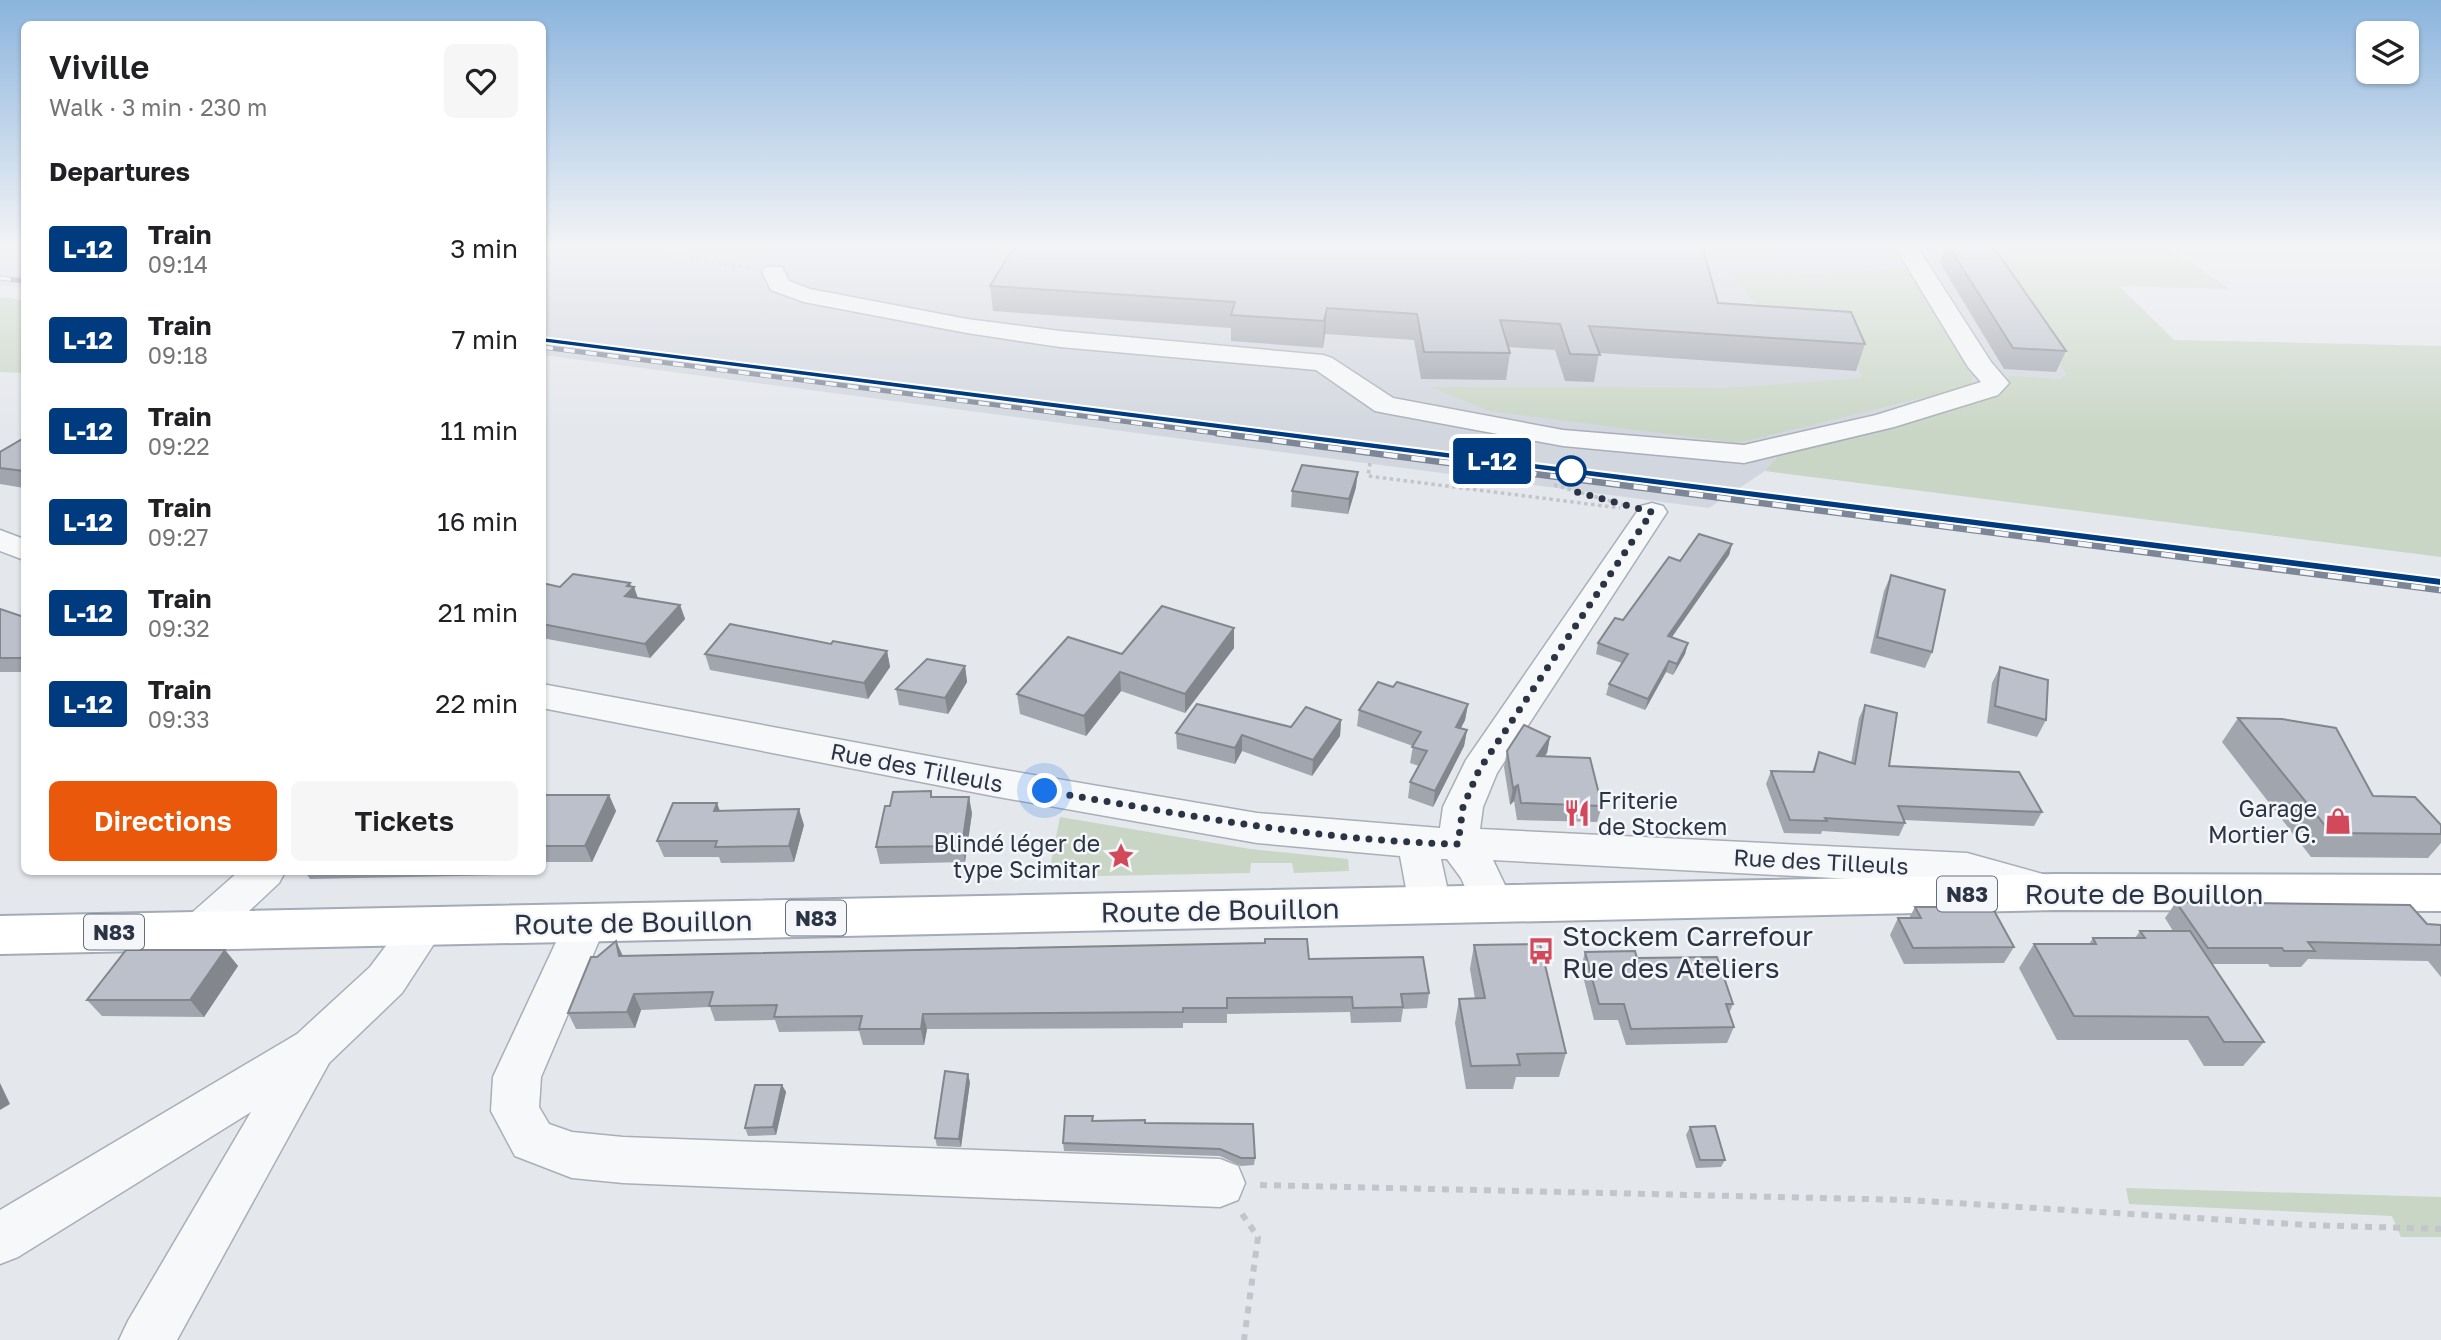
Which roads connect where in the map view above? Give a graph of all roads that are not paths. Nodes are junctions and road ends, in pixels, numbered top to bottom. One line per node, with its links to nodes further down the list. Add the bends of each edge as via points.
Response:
1 (870, 308): 2 (street, via 1060,339 1323,363 1385,405 1563,438 1744,454 1884,421 1989,389 1996,383)
2 (1944, 308)
3 (1652, 512): 8 (street, via 1479,770 1463,807)
4 (0, 539): 5 (street)
5 (21, 550)
6 (546, 697): 7 (street, Rue des Tilleuls, via 1257,828)
7 (1418, 843): 8 (street, Rue des Tilleuls); 13 (street)
8 (1458, 844): 10 (street, Rue des Tilleuls, via 1968,869); 12 (street, via 1479,871)
9 (261, 875): 16 (street)
10 (2056, 892): 11 (main road, Route de Bouillon / N83); 12 (main road, Route de Bouillon / N83)
11 (2441, 893)
12 (1493, 904): 13 (main road, Route de Bouillon / N83)
13 (1430, 905): 14 (main road, Route de Bouillon / N83)
14 (586, 922): 15 (main road, Route de Bouillon / N83); 19 (street, via 517,1077 515,1111 532,1140 572,1155 623,1160)
15 (424, 927): 16 (main road, Route de Bouillon / N83); 18 (street, via 386,980)
16 (202, 929): 17 (main road, Route de Bouillon / N83)
17 (0, 935)
18 (313, 1048): 20 (street); 21 (street)
19 (1220, 1184)
20 (0, 1239)
21 (147, 1340)

